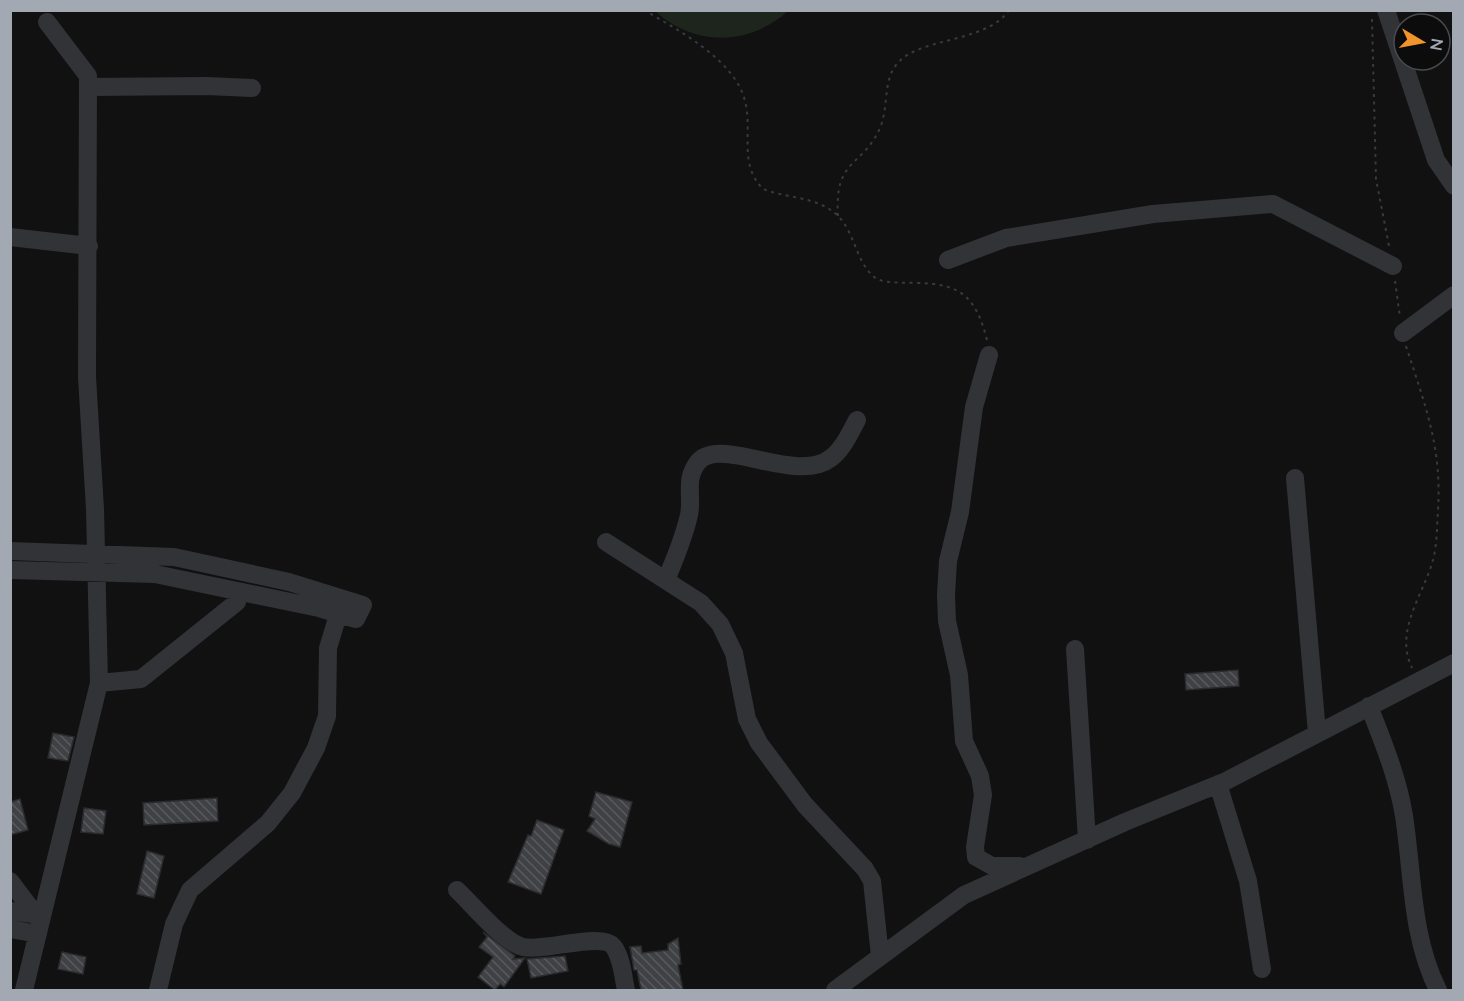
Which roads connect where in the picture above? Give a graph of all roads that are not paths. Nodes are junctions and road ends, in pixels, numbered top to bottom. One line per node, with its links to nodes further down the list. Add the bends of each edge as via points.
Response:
1 (1386, 10): 5 (street, via 1436,160)
2 (47, 22): 3 (street, via 88,76)
3 (88, 87): 4 (street); 7 (street)
4 (252, 88)
5 (1454, 186)
6 (10, 237): 7 (street)
7 (89, 246): 17 (street, via 87,377)
8 (948, 261): 9 (street, via 1006,238 1154,214 1273,204)
9 (1393, 266)
10 (1454, 295): 11 (street)
11 (1403, 333)
12 (989, 356): 28 (street, via 974,407 960,512 948,561 947,621 959,675 964,741 980,776 983,795 976,857 992,866)
13 (857, 420): 19 (street, via 842,446 820,464 779,465 717,452 705,455 688,483 689,514)
14 (1295, 478): 25 (street)
15 (606, 542): 19 (street)
16 (10, 550): 17 (street)
17 (96, 561): 18 (street); 23 (street); 38 (street, via 174,557 289,582 341,606 328,648 327,716 316,748 292,793 268,823 190,890 174,924)
18 (10, 570)
19 (666, 580): 35 (street, via 701,603 720,624 734,653 747,719 759,743 805,805 870,875)
20 (237, 602): 23 (street, via 141,679)
21 (1075, 649): 27 (street)
22 (1454, 663): 24 (street)
23 (99, 683): 32 (street)
24 (1369, 706): 25 (street); 41 (street, via 1399,792 1416,919 1426,964)
25 (1317, 734): 26 (street)
26 (1218, 784): 27 (street); 36 (street, via 1248,881)
27 (1087, 840): 28 (street)
28 (1028, 866): 35 (street, via 964,895)
29 (10, 881): 32 (street)
30 (457, 890): 39 (street, via 505,937 523,947 608,941 617,952)
31 (10, 910): 32 (street)
32 (39, 915): 34 (street)
33 (10, 929): 34 (street)
34 (38, 934): 37 (street)
35 (880, 956): 40 (street)
36 (1262, 969)
37 (24, 990)
38 (158, 990)
39 (626, 990)
40 (835, 990)
41 (1438, 990)

